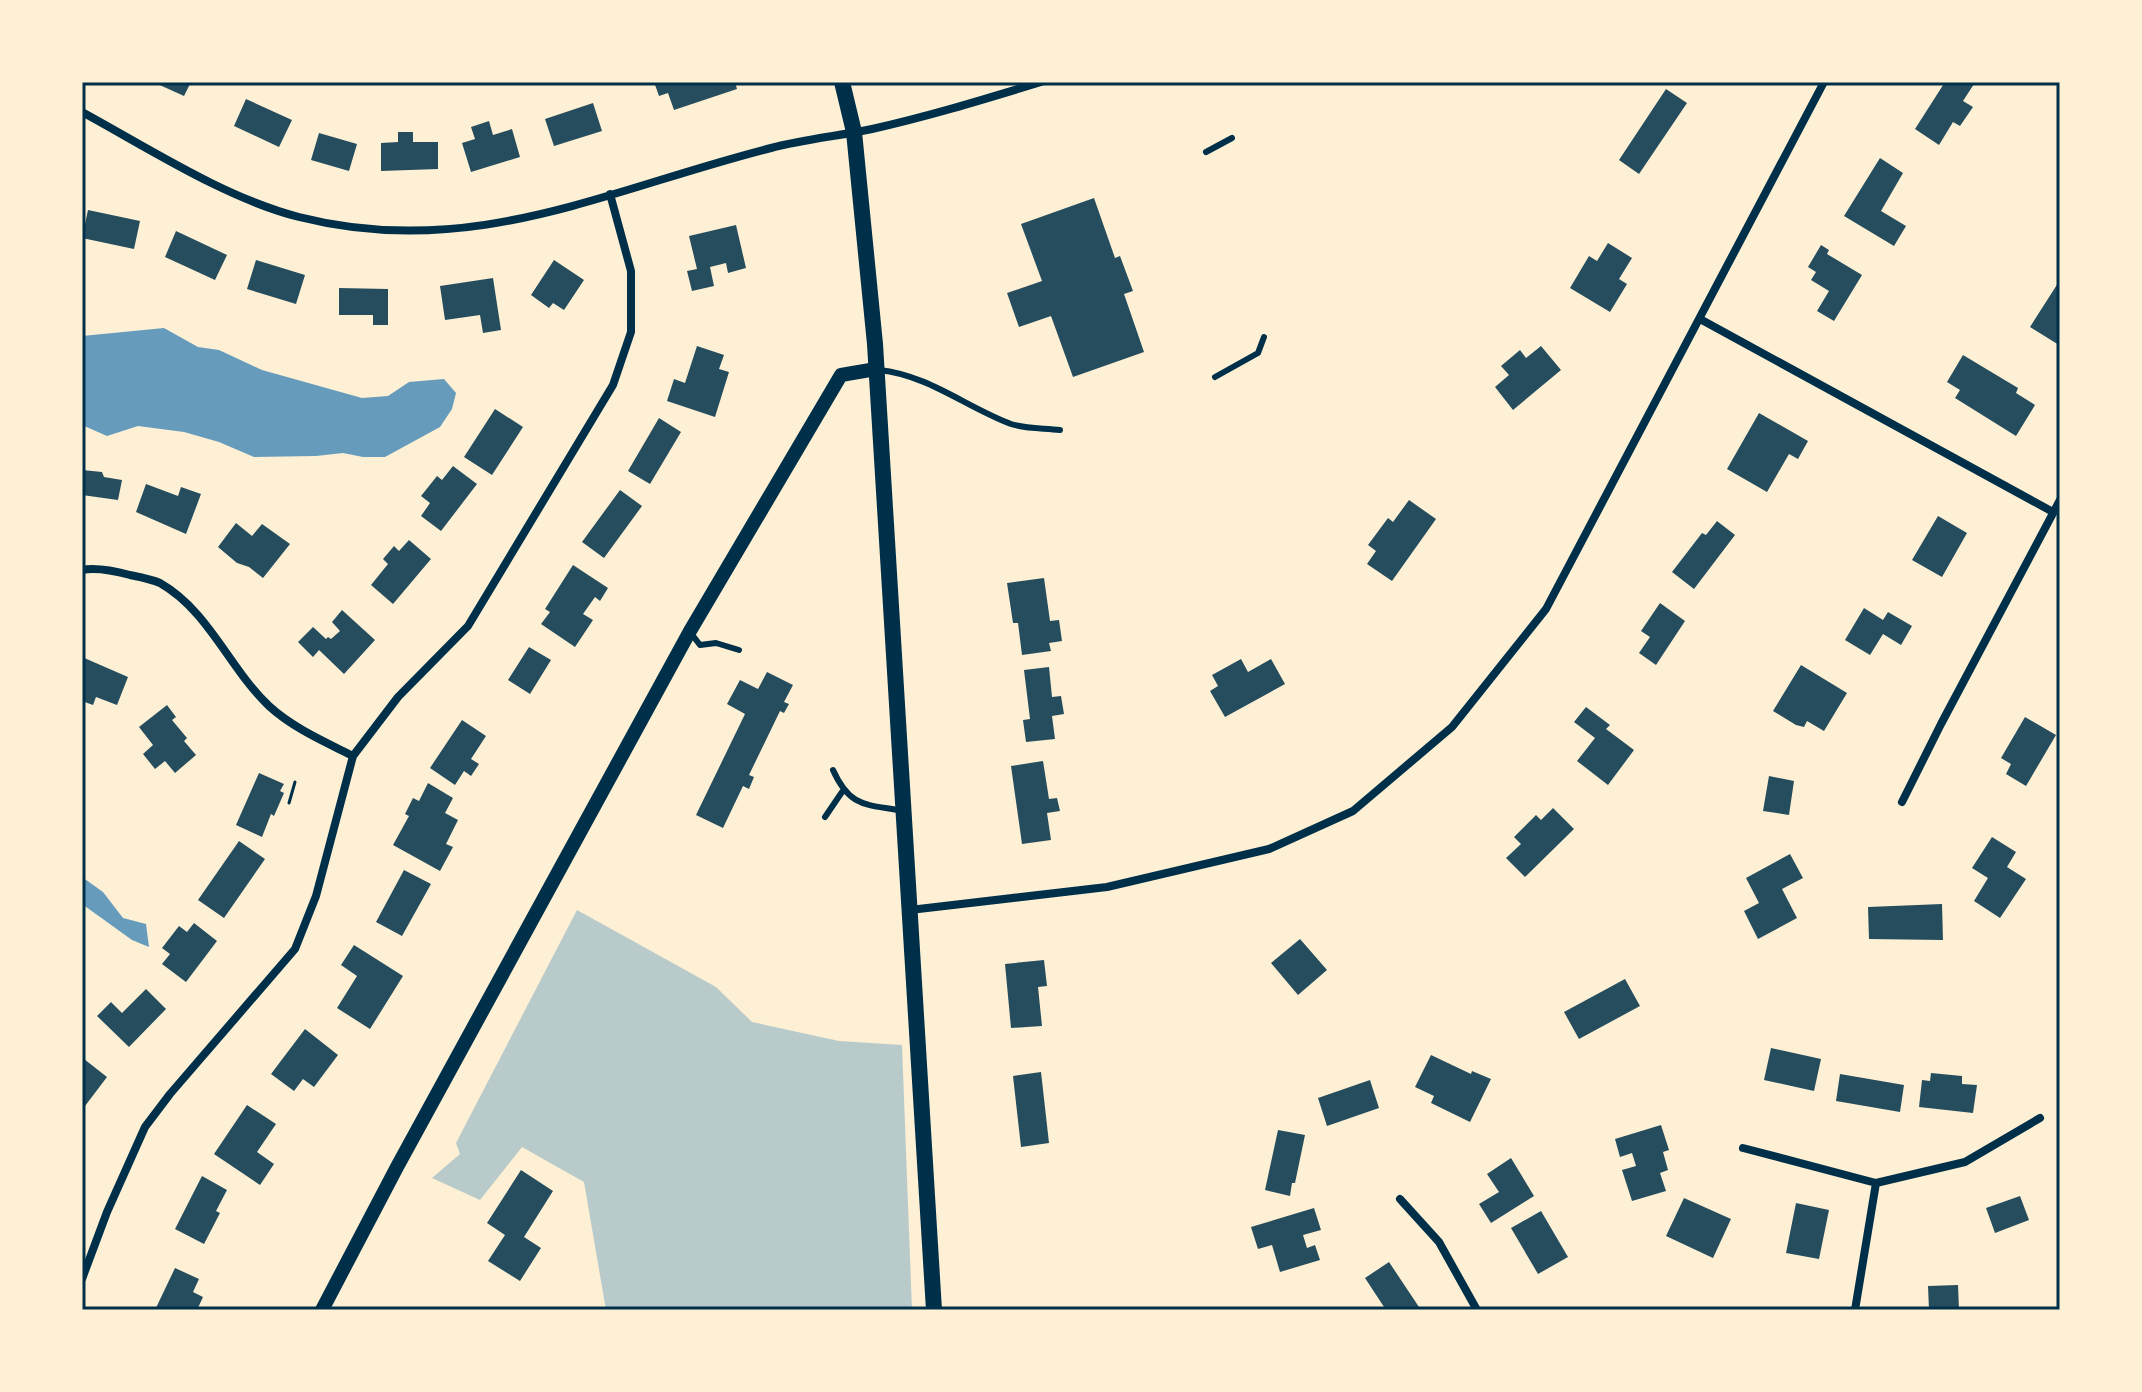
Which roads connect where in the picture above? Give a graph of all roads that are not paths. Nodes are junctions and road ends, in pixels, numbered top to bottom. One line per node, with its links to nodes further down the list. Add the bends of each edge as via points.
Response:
1 (842, 82): 5 (main road)
2 (1041, 82): 5 (street, via 930,116)
3 (1824, 82): 9 (street)
4 (82, 112): 8 (street, via 251,203 348,226 392,232 489,226)
5 (854, 132): 8 (street, via 774,147); 11 (main road)
6 (1232, 138): 7 (lane)
7 (1206, 152)
8 (610, 194): 19 (street, via 631,271 631,332 613,385 468,626 398,697)
9 (1700, 319): 15 (street); 25 (street, via 1546,609 1452,727 1353,811 1269,849 1121,884)
10 (1264, 337): 12 (lane, via 1258,353)
11 (876, 369): 13 (lane, via 947,391 1013,425); 17 (street, via 841,375); 23 (main road)
12 (1215, 377)
13 (1060, 430)
14 (2060, 500): 15 (street)
15 (2053, 512): 22 (street)
16 (82, 570): 19 (street, via 158,582 194,610 245,681 272,708)
17 (690, 631): 18 (lane, via 700,645 716,643); 31 (street)
18 (739, 650)
19 (353, 756): 30 (street, via 316,896 295,949 145,1127)
20 (833, 770): 21 (lane)
21 (842, 792): 23 (lane, via 861,803); 24 (lane)
22 (1902, 802)
23 (904, 812): 25 (main road)
24 (825, 817)
25 (910, 910): 32 (main road)
26 (2040, 1118): 28 (street, via 1965,1162)
27 (1743, 1148): 28 (street)
28 (1876, 1183): 34 (street)
29 (1400, 1199): 33 (street, via 1439,1242)
30 (82, 1279)
31 (322, 1310)
32 (934, 1310)
33 (1477, 1310)
34 (1855, 1310)

